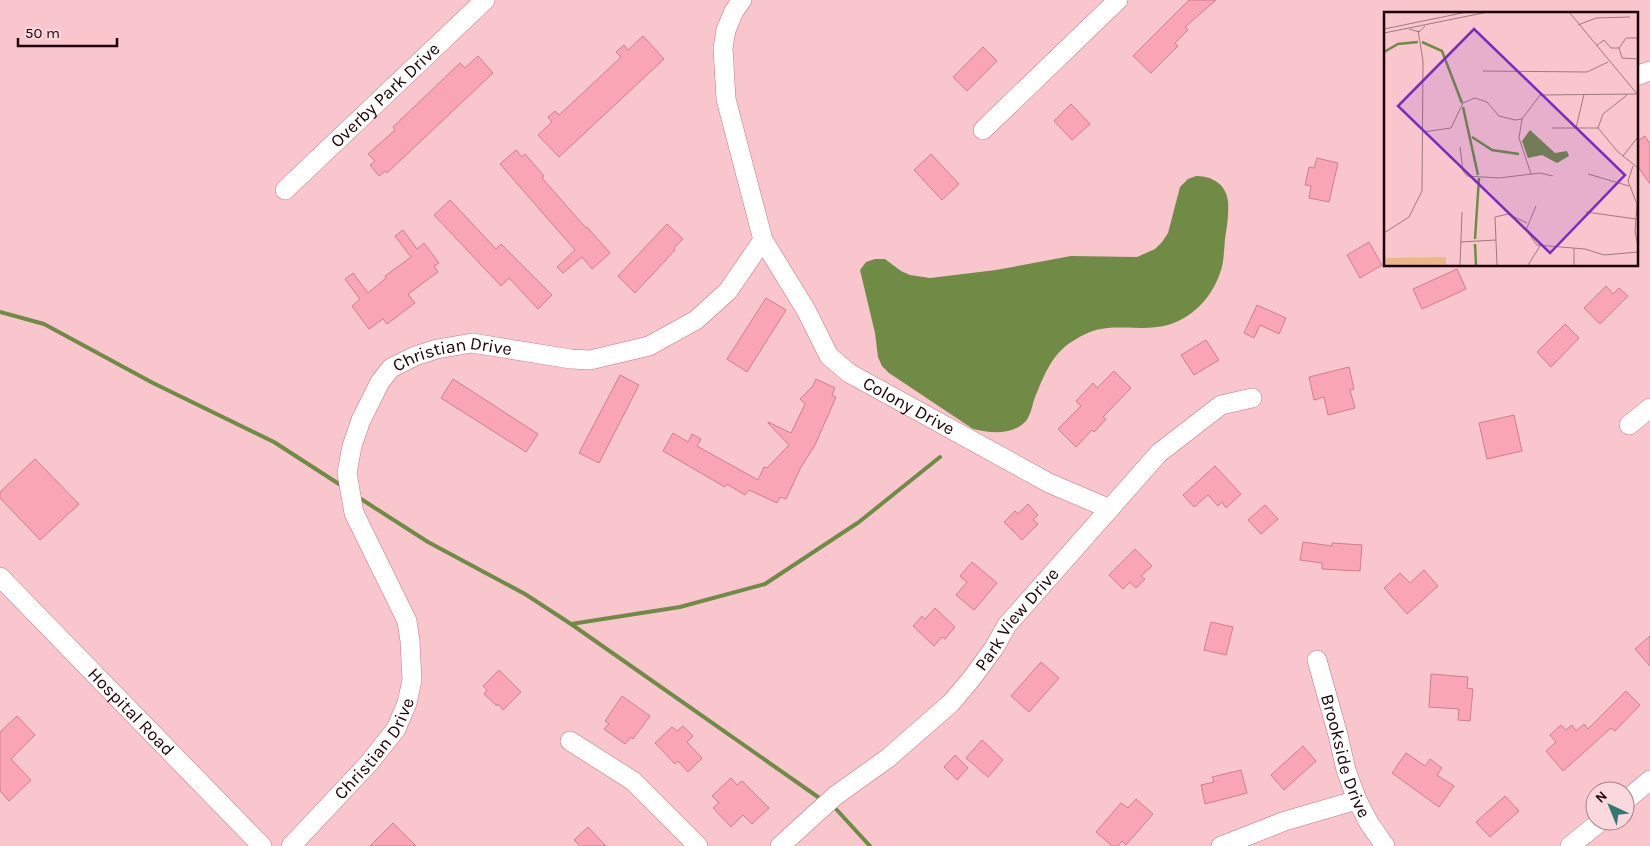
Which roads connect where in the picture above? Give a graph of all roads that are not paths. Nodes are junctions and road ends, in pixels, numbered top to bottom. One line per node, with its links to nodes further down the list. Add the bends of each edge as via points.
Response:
1 (484, 0): 7 (street, Overby Park Drive)
2 (742, 0): 8 (street, via 726,30 723,48 726,99)
3 (1115, 1): 6 (street)
4 (1650, 71): 5 (street)
5 (1638, 75)
6 (983, 130)
7 (285, 190)
8 (763, 240): 12 (street, Colony Drive, via 806,310 829,356 848,373 1049,483); 21 (street, Christian Drive, via 728,292 696,320 649,346 590,360 472,343 415,356 391,368 380,382 360,420 347,474 354,514 406,621 412,680 396,729 369,763)
9 (1252, 398): 12 (street, Park View Drive, via 1221,405 1159,453)
10 (1650, 408): 11 (street)
11 (1630, 425)
12 (1110, 508): 23 (street, Park View Drive, via 1007,625 994,648 951,703)
13 (0, 577): 20 (street, Hospital Road)
14 (1316, 660): 18 (street, Brookside Drive)
15 (570, 741): 22 (street, via 633,781)
16 (1650, 780): 17 (street)
17 (1635, 793)
18 (1357, 800): 24 (street, via 1285,821); 25 (street, Brookside Drive)
19 (1589, 831): 26 (street)
20 (262, 846)
21 (290, 846)
22 (698, 846)
23 (780, 846)
24 (1221, 846)
25 (1385, 846)
26 (1570, 846)

